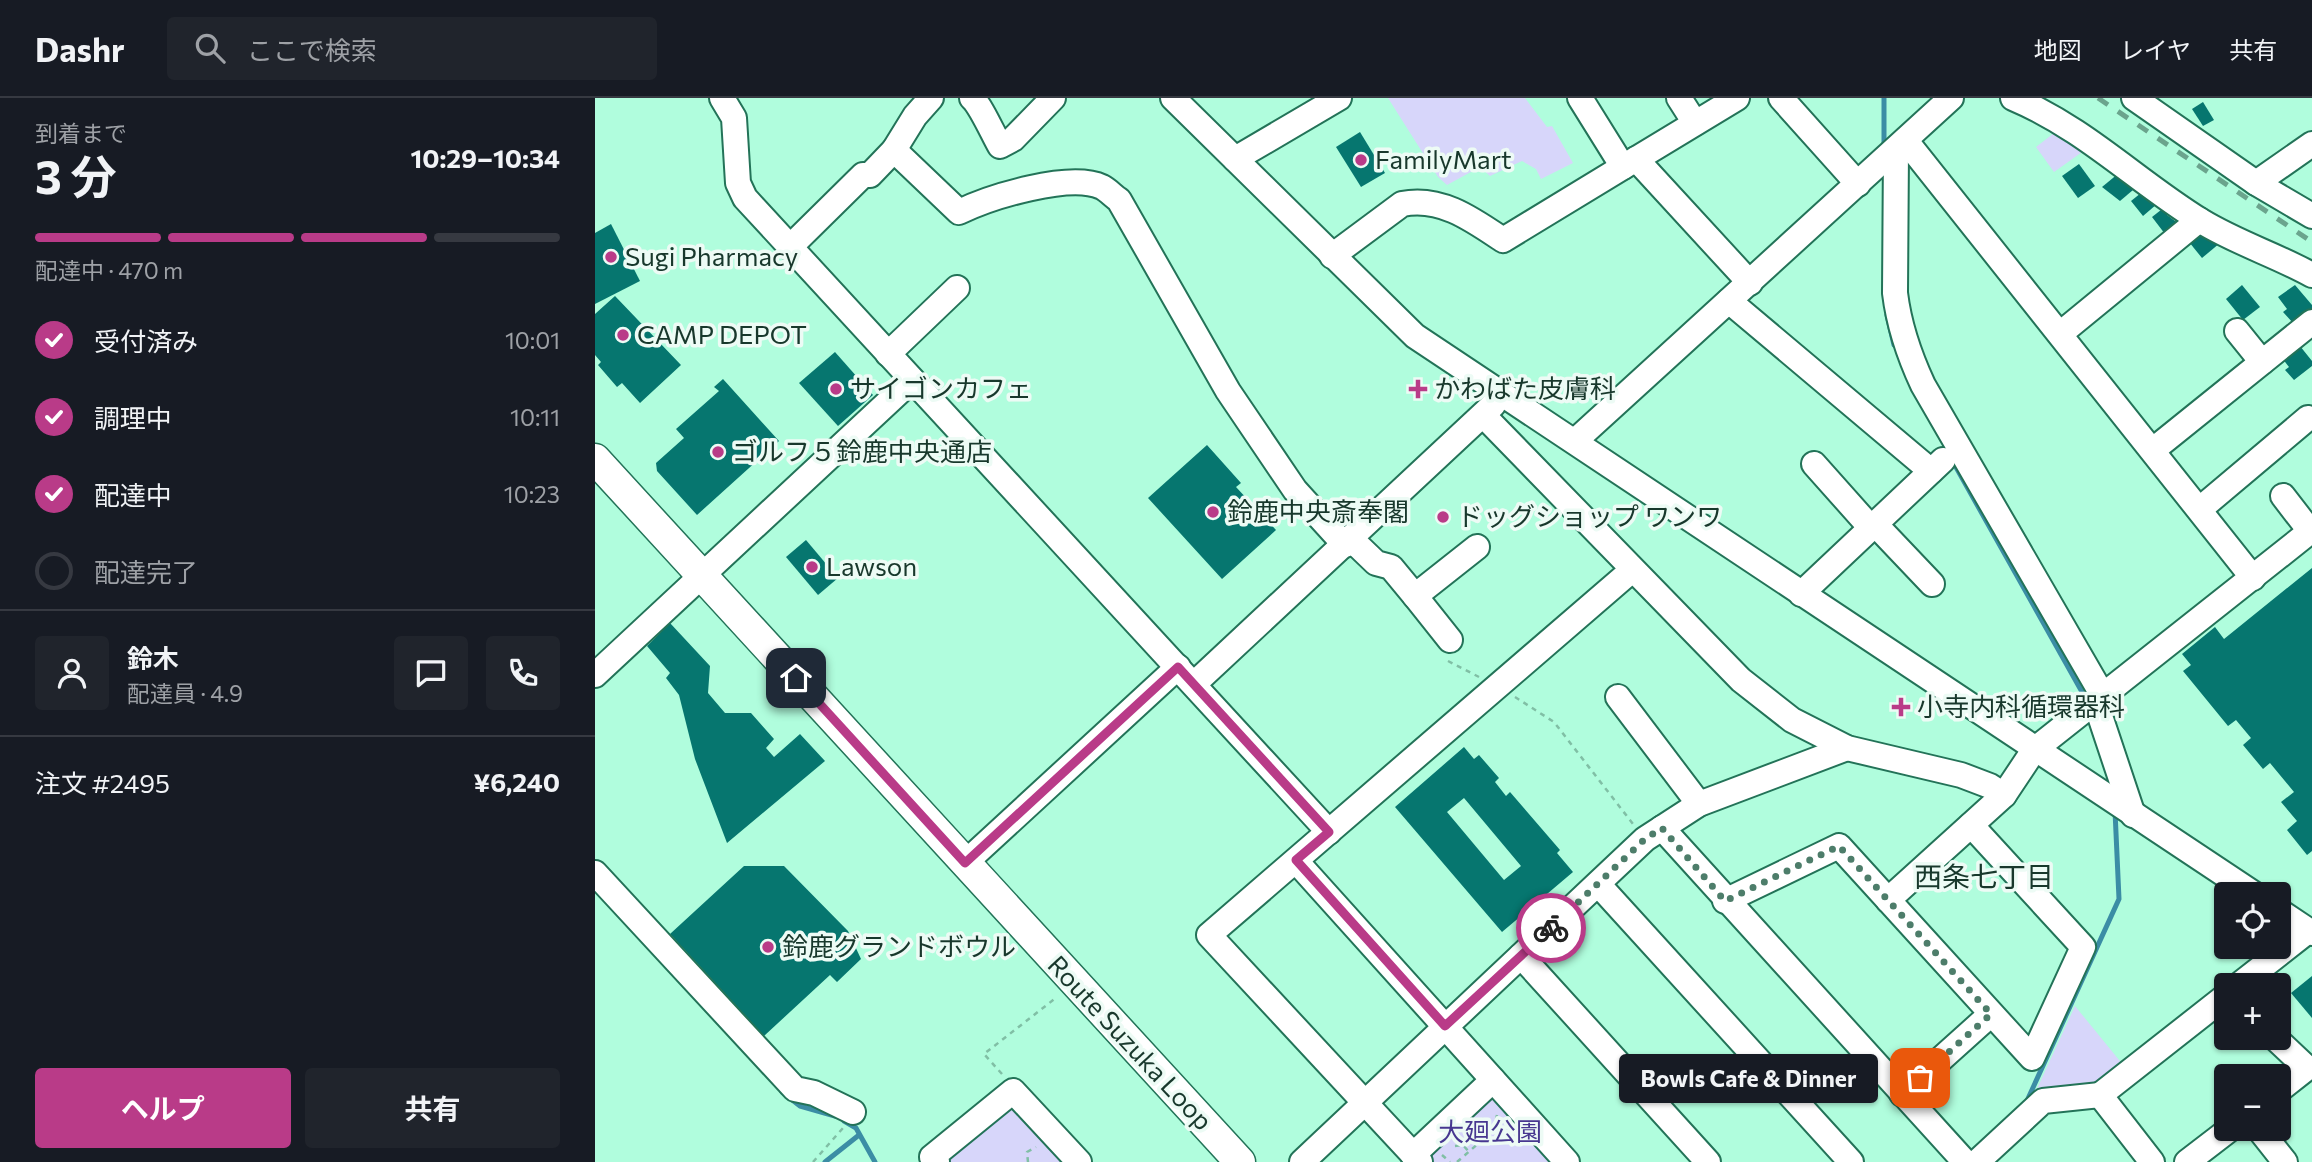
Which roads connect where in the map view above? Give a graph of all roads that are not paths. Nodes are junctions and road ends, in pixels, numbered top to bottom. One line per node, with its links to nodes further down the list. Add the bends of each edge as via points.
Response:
1 (722, 98): 23 (street, via 734,118 738,183 745,198)
2 (931, 98): 16 (street)
3 (972, 98): 4 (street, via 1000,146 1013,139)
4 (1053, 98)
5 (1173, 98): 17 (street)
6 (1339, 98): 17 (street)
7 (1580, 98): 19 (street)
8 (1679, 98): 14 (street)
9 (1737, 98): 14 (street)
10 (1781, 98): 18 (street)
11 (1951, 98): 18 (street)
12 (2013, 98): 22 (street, via 2055,116)
13 (2134, 98): 20 (street)
14 (1695, 123): 19 (street)
15 (2312, 144): 20 (street)
16 (894, 150): 23 (street); 47 (street, via 959,212 1063,181 1103,188 1119,201 1227,391 1295,490)
17 (1235, 159): 24 (street)
18 (1885, 159): 26 (street); 31 (street); 41 (street, via 1898,316)
19 (1630, 163): 24 (street, via 1503,240 1452,209 1409,202); 26 (street)
20 (2256, 183): 21 (street)
21 (2312, 216)
22 (2199, 220): 25 (street); 31 (street)
23 (790, 247): 32 (street)
24 (1332, 256): 35 (street, via 1415,336)
25 (2312, 275)
26 (1750, 283): 28 (street)
27 (957, 288): 32 (street)
28 (1729, 302): 38 (street); 41 (street)
29 (2312, 322): 33 (street)
30 (2237, 331): 33 (street)
31 (2060, 334): 39 (street)
32 (888, 354): 34 (street)
33 (2262, 362): 39 (street)
34 (912, 380): 50 (street); 57 (street)
35 (1503, 394): 36 (street); 38 (street)
36 (1484, 416): 47 (street); 49 (street)
37 (2308, 418): 44 (street)
38 (1575, 441): 53 (street)
39 (2153, 450): 44 (street)
40 (595, 458): 50 (main road, Route Suzuka Loop)
41 (1945, 460): 45 (street); 59 (street)
42 (1814, 464): 45 (street)
43 (2283, 496): 46 (street)
44 (2200, 509): 51 (street)
45 (1873, 526): 52 (street); 53 (street)
46 (2311, 530): 51 (street)
47 (1348, 542): 54 (street, via 1376,563 1391,567); 57 (street)
48 (1477, 547): 54 (street)
49 (1631, 571): 60 (street, via 1741,680 1793,720); 67 (street)
50 (703, 575): 56 (street); 69 (main road, Route Suzuka Loop)
51 (2253, 578): 59 (street)
52 (1932, 584)
53 (1801, 594): 61 (street)
54 (1415, 596): 55 (street)
55 (1450, 640)
56 (595, 675)
57 (1186, 675): 67 (street); 69 (street)
58 (1618, 697): 63 (street)
59 (2094, 702): 61 (street); 64 (street)
60 (1847, 748): 62 (street, via 1961,775); 63 (street)
61 (2034, 750): 62 (street); 64 (street)
62 (2004, 795): 65 (street)
63 (1699, 804): 66 (street)
64 (2133, 815): 71 (street)
65 (1971, 825): 73 (street); 80 (street, via 2083,947 2032,1059)
66 (1662, 828): 72 (street); 74 (street)
67 (1329, 832): 68 (street)
68 (1296, 860): 81 (street); 87 (street, via 1209,935)
69 (965, 863): 95 (main road, Route Suzuka Loop)
70 (595, 873): 88 (street, via 796,1089 814,1093)
71 (2236, 882)
72 (1598, 884): 77 (street); 92 (street)
73 (1888, 900): 74 (street, via 1839,846); 80 (street)
74 (1725, 901): 85 (street)
75 (2291, 919): 76 (street)
76 (2310, 932): 78 (street)
77 (1521, 956): 81 (street); 98 (street)
78 (2255, 973)
79 (2214, 1005): 86 (street)
80 (1991, 1014): 85 (street)
81 (1445, 1026): 83 (street); 87 (street)
82 (2288, 1050): 84 (street, via 2307,1068)
83 (1493, 1080): 91 (street); 97 (street)
84 (2291, 1081)
85 (1902, 1094): 99 (street)
86 (2100, 1095): 100 (street, via 2043,1101); 101 (street)
87 (1366, 1102): 91 (street); 96 (street)
88 (848, 1120)
89 (2214, 1141): 102 (street)
90 (2268, 1141): 103 (street)
91 (1416, 1158)
92 (1837, 1158)
93 (937, 1162): 94 (street, via 932,1157 1013,1091)
94 (1079, 1162)
95 (1240, 1162)
96 (1302, 1162)
97 (1567, 1162)
98 (1708, 1162)
99 (1965, 1162)
100 (1977, 1162)
101 (2152, 1162)
102 (2187, 1162)
103 (2285, 1162)

